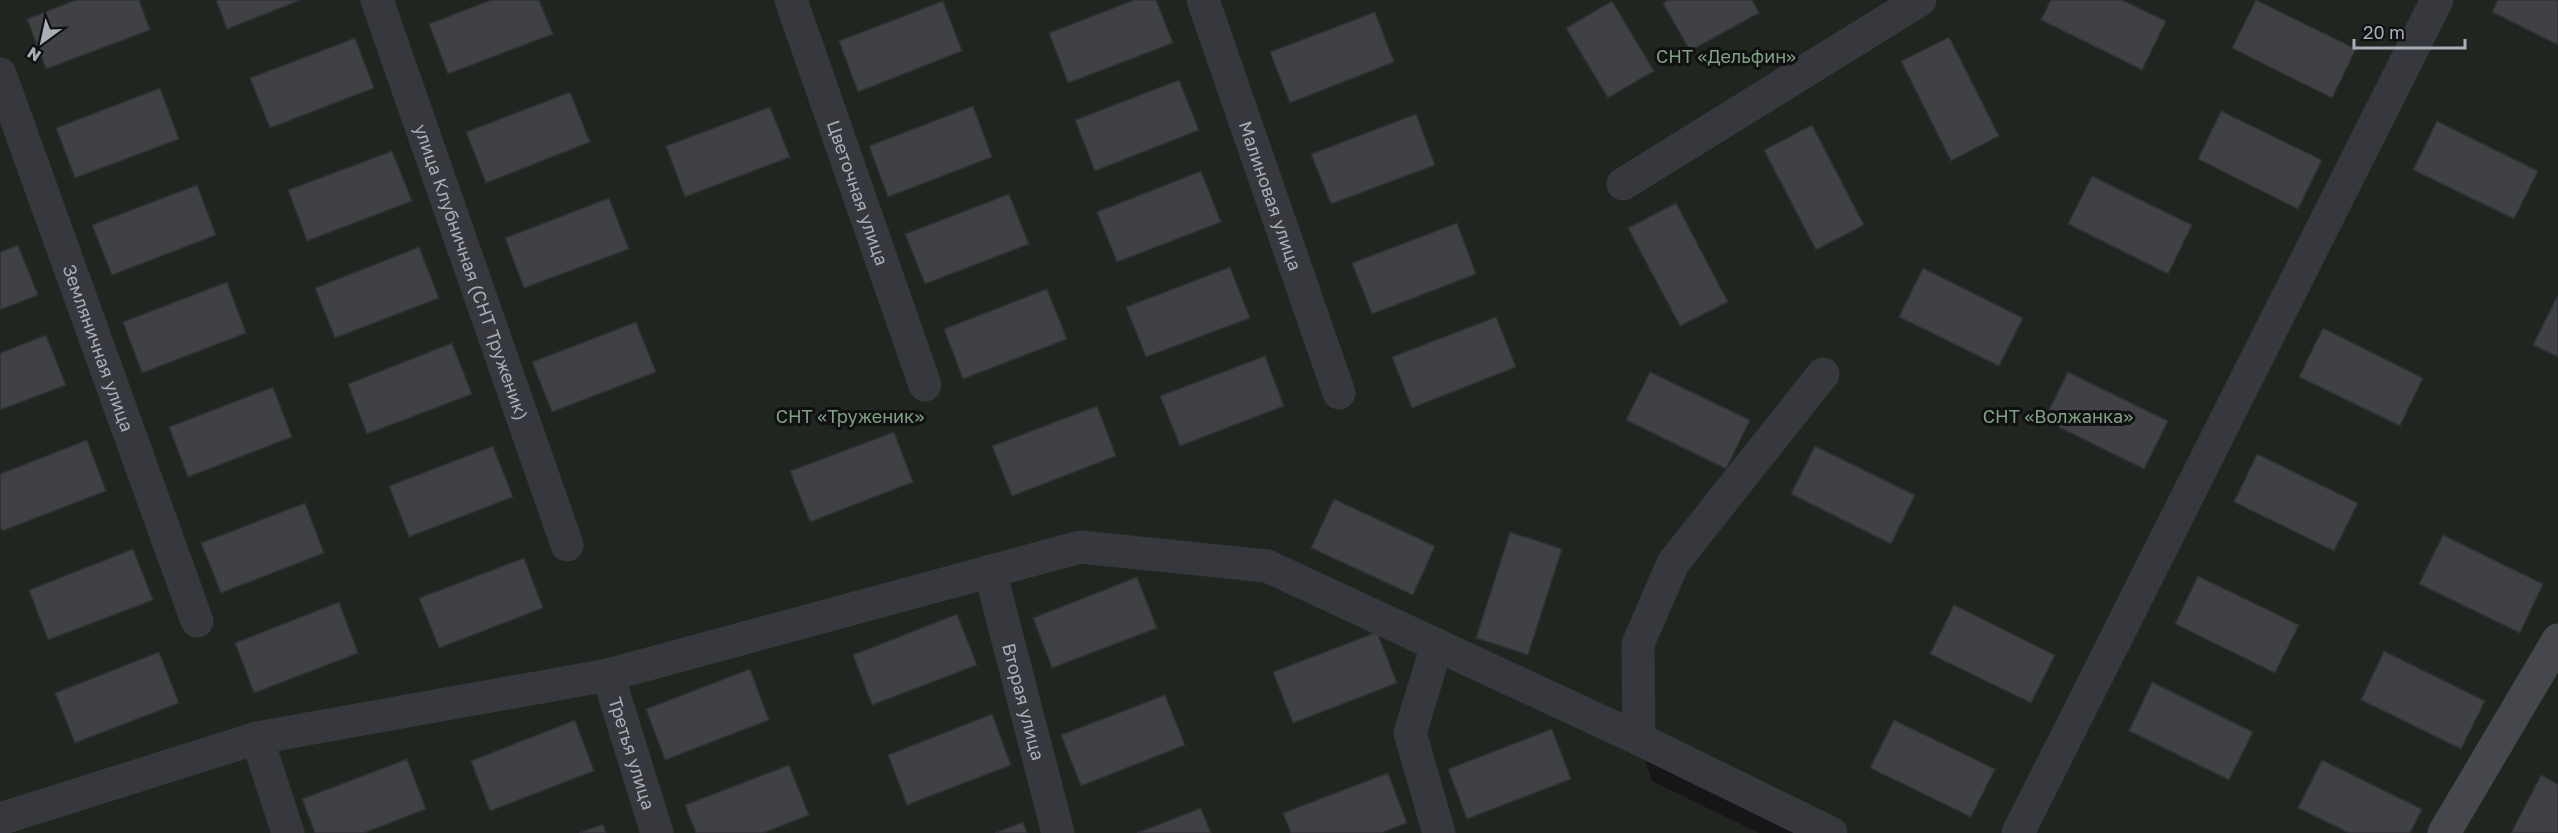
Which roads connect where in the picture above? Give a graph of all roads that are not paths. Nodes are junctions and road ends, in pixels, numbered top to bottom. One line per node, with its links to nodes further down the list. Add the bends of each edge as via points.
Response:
1 (377, 0): 11 (street, улица Клубничная (СНТ Труженик))
2 (791, 0): 9 (street, Цветочная улица)
3 (1203, 0): 10 (street, Малиновая улица)
4 (1920, 0): 7 (street)
5 (2437, 0): 25 (street)
6 (0, 74): 13 (street, Земляничная улица)
7 (1623, 184)
8 (1823, 374): 18 (street, via 1673,563 1638,644)
9 (925, 385)
10 (1339, 393)
11 (567, 545)
12 (990, 571): 15 (street, via 1080,547 1267,566); 16 (street); 22 (street, Вторая улица)
13 (197, 621)
14 (2558, 640): 26 (street)
15 (1437, 645): 18 (street); 23 (street, via 1410,733)
16 (608, 675): 17 (street); 21 (street, Третья улица)
17 (257, 738): 19 (street); 20 (street)
18 (1639, 739): 24 (street)
19 (0, 819)
20 (288, 833)
21 (657, 833)
22 (1058, 833)
23 (1439, 833)
24 (1831, 833)
25 (2018, 833)
26 (2444, 833)

